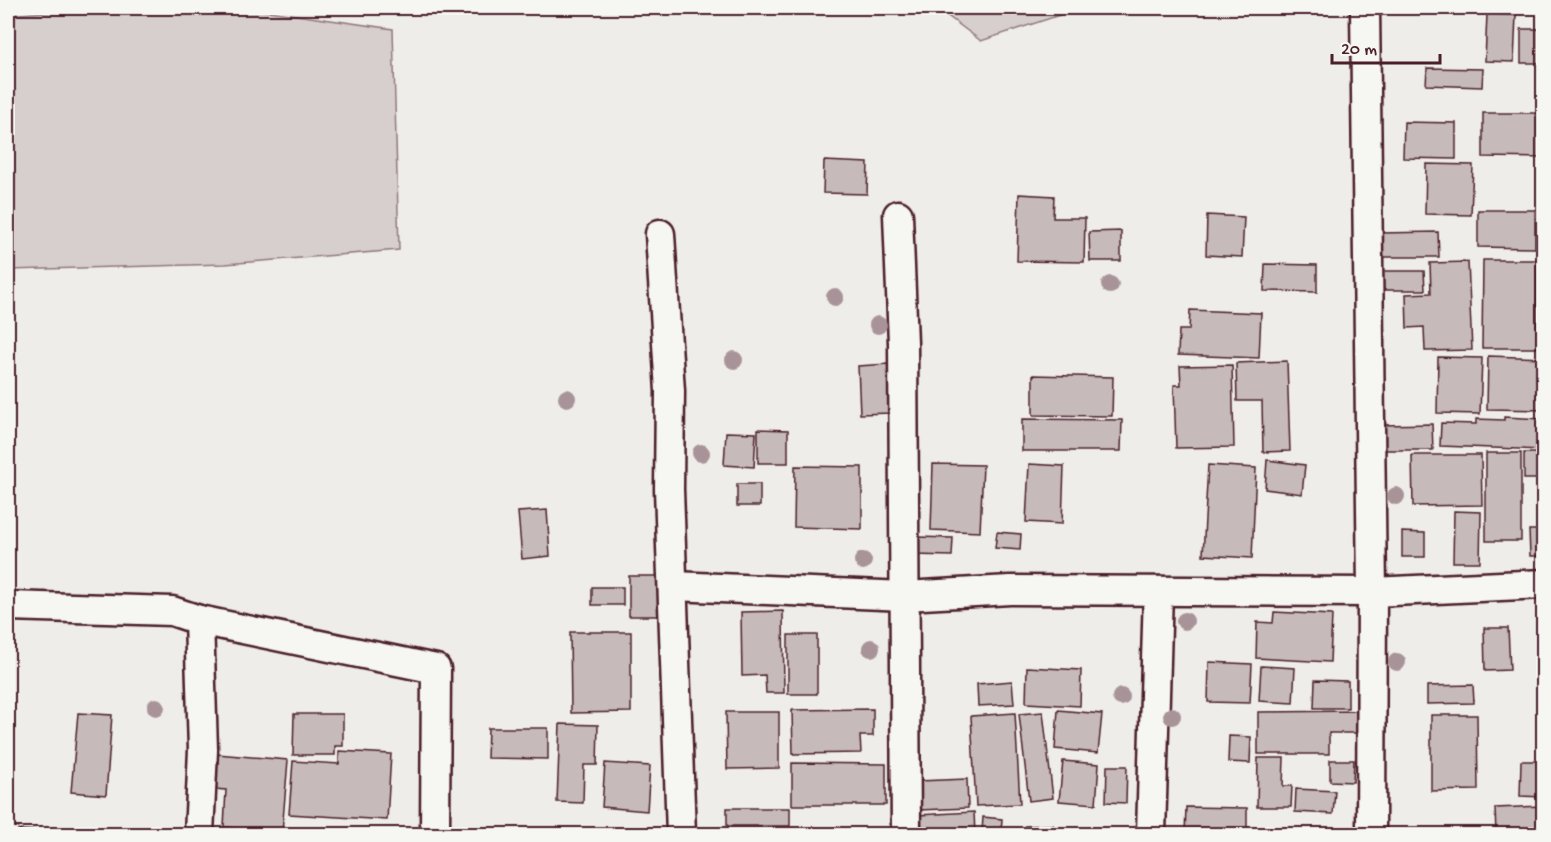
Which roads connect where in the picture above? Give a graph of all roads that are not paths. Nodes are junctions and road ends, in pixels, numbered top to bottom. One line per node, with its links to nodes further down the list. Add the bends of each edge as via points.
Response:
1 (1365, 8): 7 (street)
2 (898, 215): 8 (street)
3 (660, 234): 5 (street, via 670,391 669,489)
4 (1544, 584): 7 (street)
5 (674, 586): 8 (street); 13 (street)
6 (1158, 591): 7 (street); 8 (street, via 1010,590); 15 (street)
7 (1372, 592): 16 (street)
8 (905, 596): 14 (street)
9 (8, 606): 10 (street, via 172,611)
10 (200, 620): 11 (street, via 203,750); 12 (street, via 436,669)
11 (199, 834)
12 (435, 834)
13 (681, 834)
14 (906, 834)
15 (1151, 834)
16 (1371, 834)

